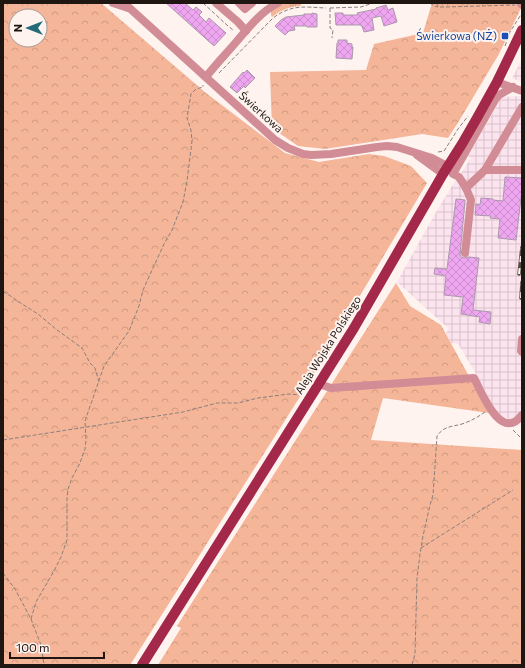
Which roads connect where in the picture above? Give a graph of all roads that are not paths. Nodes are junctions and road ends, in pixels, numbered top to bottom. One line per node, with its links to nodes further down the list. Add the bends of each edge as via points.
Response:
1 (113, 3): 6 (street)
2 (216, 3): 8 (street)
3 (239, 3): 4 (street, via 246,8)
4 (252, 3)
5 (278, 3): 8 (street, via 263,13)
6 (128, 6): 9 (street, Świerkowa)
7 (522, 30): 10 (main road, Aleja Wojska Polskiego)
8 (246, 31): 9 (street)
9 (206, 77): 15 (street, Świerkowa, via 275,140 295,151 319,155 387,146 432,158)
10 (500, 83): 11 (street); 12 (street); 15 (main road, Aleja Wojska Polskiego)
11 (522, 85)
12 (513, 87): 13 (street); 18 (street, via 498,95 453,174 459,177)
13 (522, 91)
14 (522, 107): 16 (street)
15 (445, 170): 22 (main road, Aleja Wojska Polskiego)
16 (485, 170): 17 (street); 18 (street)
17 (522, 170)
18 (466, 188): 19 (street, via 471,200)
19 (465, 253)
20 (522, 339): 21 (street)
21 (522, 352)
22 (319, 384): 23 (street, via 337,387 474,378 482,386 490,408 499,419 505,423 512,423); 24 (main road, Aleja Wojska Polskiego)
23 (522, 415)
24 (142, 665)

